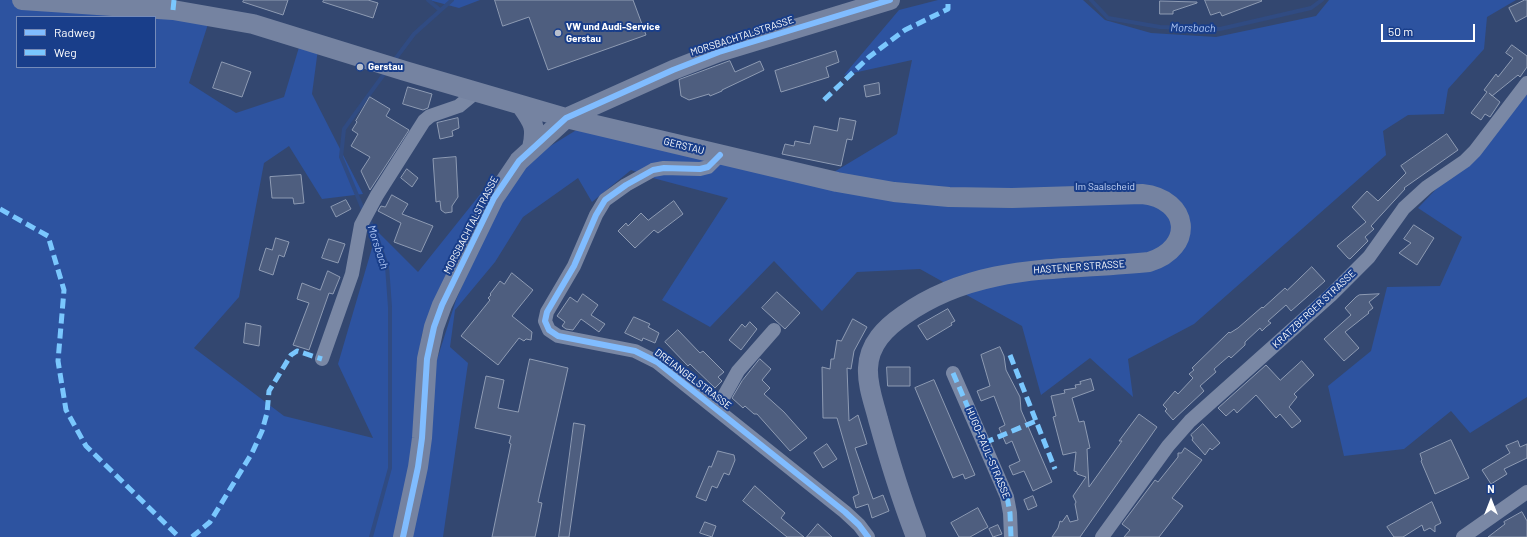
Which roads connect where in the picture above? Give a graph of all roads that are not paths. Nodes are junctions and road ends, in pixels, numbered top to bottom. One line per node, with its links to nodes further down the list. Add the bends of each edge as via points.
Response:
1 (22, 0): 4 (main road, GERSTAU, via 173,10 253,24)
2 (890, 0): 6 (main road, MORSBACHTALSTRASSE, via 719,52)
3 (1527, 83): 19 (street, KRATZBERGER STRASSE, via 1475,151 1404,208 1369,257 1331,295 1190,421 1168,446)
4 (476, 92): 5 (main road, GERSTAU); 11 (street, via 459,106 430,116 424,121 372,203 361,224 352,274)
5 (521, 105): 6 (main road, GERSTAU); 7 (main road, via 532,120 536,134)
6 (566, 118): 7 (main road, MORSBACHTALSTRASSE); 8 (main road, GERSTAU)
7 (532, 148): 15 (main road, MORSBACHTALSTRASSE, via 519,161 494,198 442,305 434,327 427,359 418,468)
8 (720, 155): 9 (main road, GERSTAU, via 837,182); 13 (street, DREIANGELSTRASSE, via 708,168 653,170 606,200 596,215 574,266 547,312 545,321 549,330 558,336 644,354 658,362)
9 (894, 192): 17 (main road, HASTENER STRASSE, via 988,198 1152,195 1171,204 1177,212 1180,224 1179,240 1172,250 1157,259 1139,263 1041,269 982,279 933,298 911,310 882,333 872,351 868,368 870,390 886,451)
10 (774, 330): 13 (street, DREIANGELSTRASSE, via 738,371 724,396)
11 (322, 359)
12 (953, 372): 18 (street, HUGO-PAUL-STRASSE, via 1007,497)
13 (714, 407): 16 (street, DREIANGELSTRASSE, via 845,512)
14 (1527, 492): 20 (street)
15 (403, 537)
16 (868, 537)
17 (916, 537)
18 (1012, 537)
19 (1102, 537)
20 (1463, 537)

